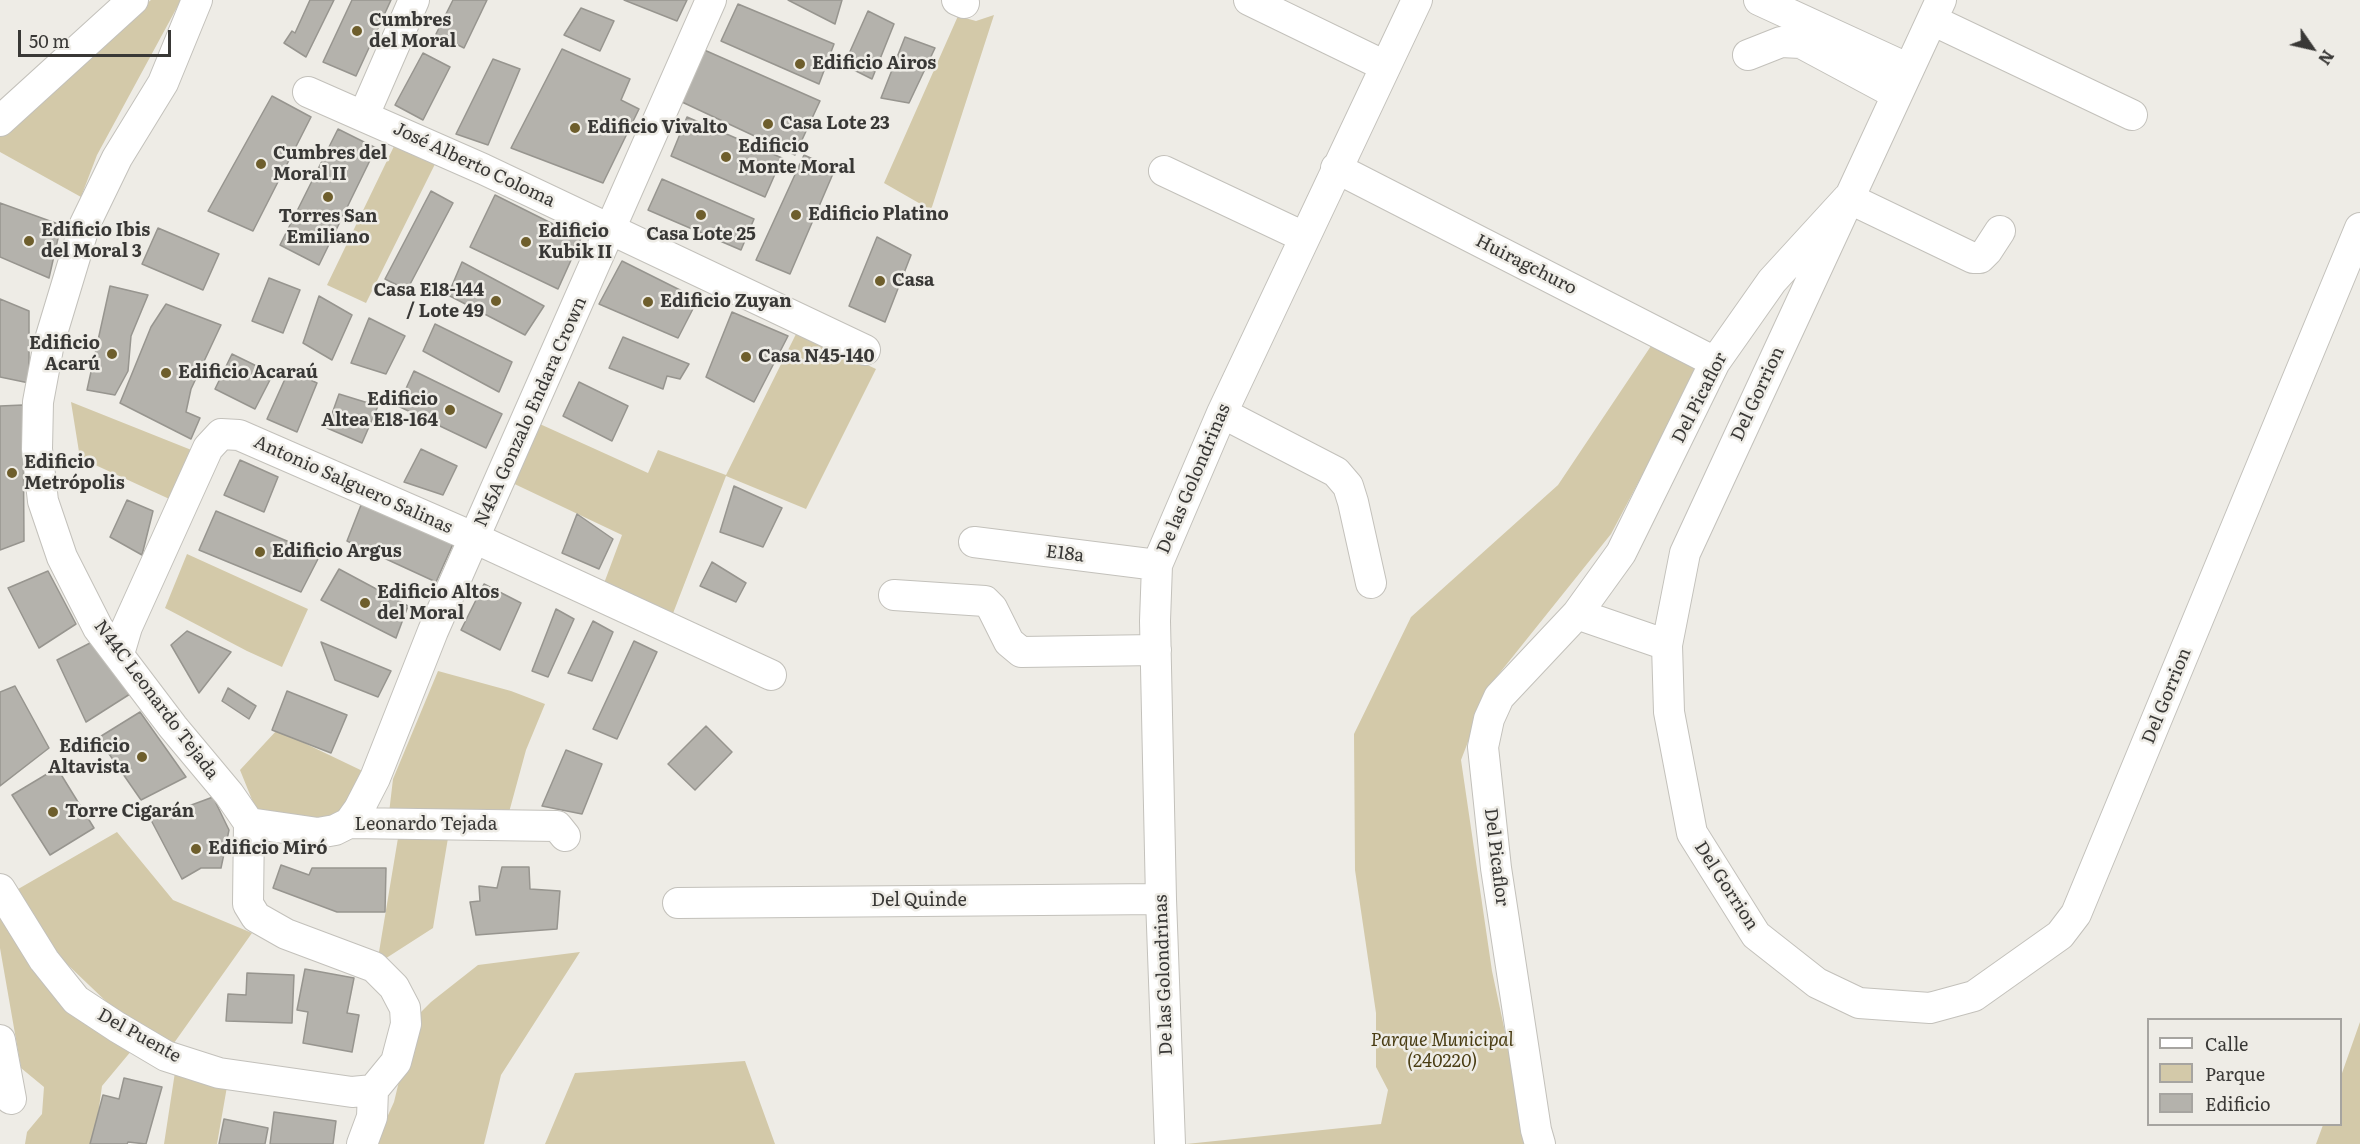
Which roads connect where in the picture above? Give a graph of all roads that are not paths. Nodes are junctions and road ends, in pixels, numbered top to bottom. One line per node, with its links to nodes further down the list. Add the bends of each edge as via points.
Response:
1 (133, 0): 15 (street)
2 (197, 0): 34 (street, N44C Leonardo Tejada, via 163,83 117,158 85,224 57,313 38,402 43,501 62,557 98,628)
3 (414, 0): 13 (street)
4 (711, 0): 20 (street, N45A Gonzalo Endara Crown)
5 (1249, 0): 10 (street)
6 (1417, 0): 10 (street, De las Golondrinas)
7 (1759, 0): 11 (street)
8 (1936, 10): 11 (street, Del Gorrion); 14 (street)
9 (1748, 55): 11 (street, via 1781,42 1801,43)
10 (1385, 66): 16 (street, De las Golondrinas)
11 (1902, 81): 18 (street, Del Gorrion)
12 (308, 92): 13 (street, José Alberto Coloma)
13 (364, 115): 20 (street, José Alberto Coloma)
14 (2132, 115)
15 (0, 121)
16 (1336, 168): 22 (street, De las Golondrinas); 24 (street, Huiragchuro)
17 (1164, 171): 22 (street)
18 (1848, 198): 21 (street, via 1974,258 1987,251); 24 (street, Del Picaflor, via 1772,281); 32 (street, Del Gorrion, via 1685,553)
19 (2360, 228): 32 (street, Del Gorrion, via 2076,914 2060,935 1974,996 1930,1008 1858,1003 1817,983 1756,934 1692,832 1669,712)
20 (611, 229): 23 (street, José Alberto Coloma); 26 (street, N45A Gonzalo Endara Crown)
21 (2000, 231)
22 (1304, 237): 25 (street, De las Golondrinas)
23 (866, 350)
24 (1715, 362): 31 (street, Del Picaflor, via 1621,554)
25 (1222, 412): 28 (street, De las Golondrinas); 29 (street, via 1336,472 1351,494)
26 (475, 538): 34 (street, Antonio Salguero Salinas, via 239,435 221,434 208,448 127,627); 35 (street, Antonio Salguero Salinas); 37 (street, N45A Gonzalo Endara Crown, via 375,778)
27 (974, 542): 28 (street, E18a)
28 (1156, 565): 33 (street, De las Golondrinas)
29 (1371, 583)
30 (894, 595): 33 (street, via 985,601 1009,642 1022,652)
31 (1577, 614): 32 (street); 45 (street, Del Picaflor, via 1499,697 1483,747 1496,868)
32 (1666, 645)
33 (1156, 650): 40 (street, De las Golondrinas)
34 (119, 654): 36 (street, N44C Leonardo Tejada)
35 (771, 675)
36 (249, 823): 37 (street, Leonardo Tejada, via 318,833); 43 (street, via 248,904 256,917 286,934 374,967 394,987 405,1008 396,1062)
37 (349, 823): 38 (street, Leonardo Tejada, via 557,826)
38 (565, 836)
39 (0, 889): 43 (street, Del Puente, via 44,960 76,1000 166,1056 219,1073 352,1092)
40 (1161, 899): 41 (street, Del Quinde); 47 (street, De las Golondrinas)
41 (678, 903)
42 (0, 1040): 44 (street)
43 (374, 1090): 46 (street, via 372,1118)
44 (11, 1099)
45 (1538, 1137)
46 (362, 1144)
47 (1170, 1144)

